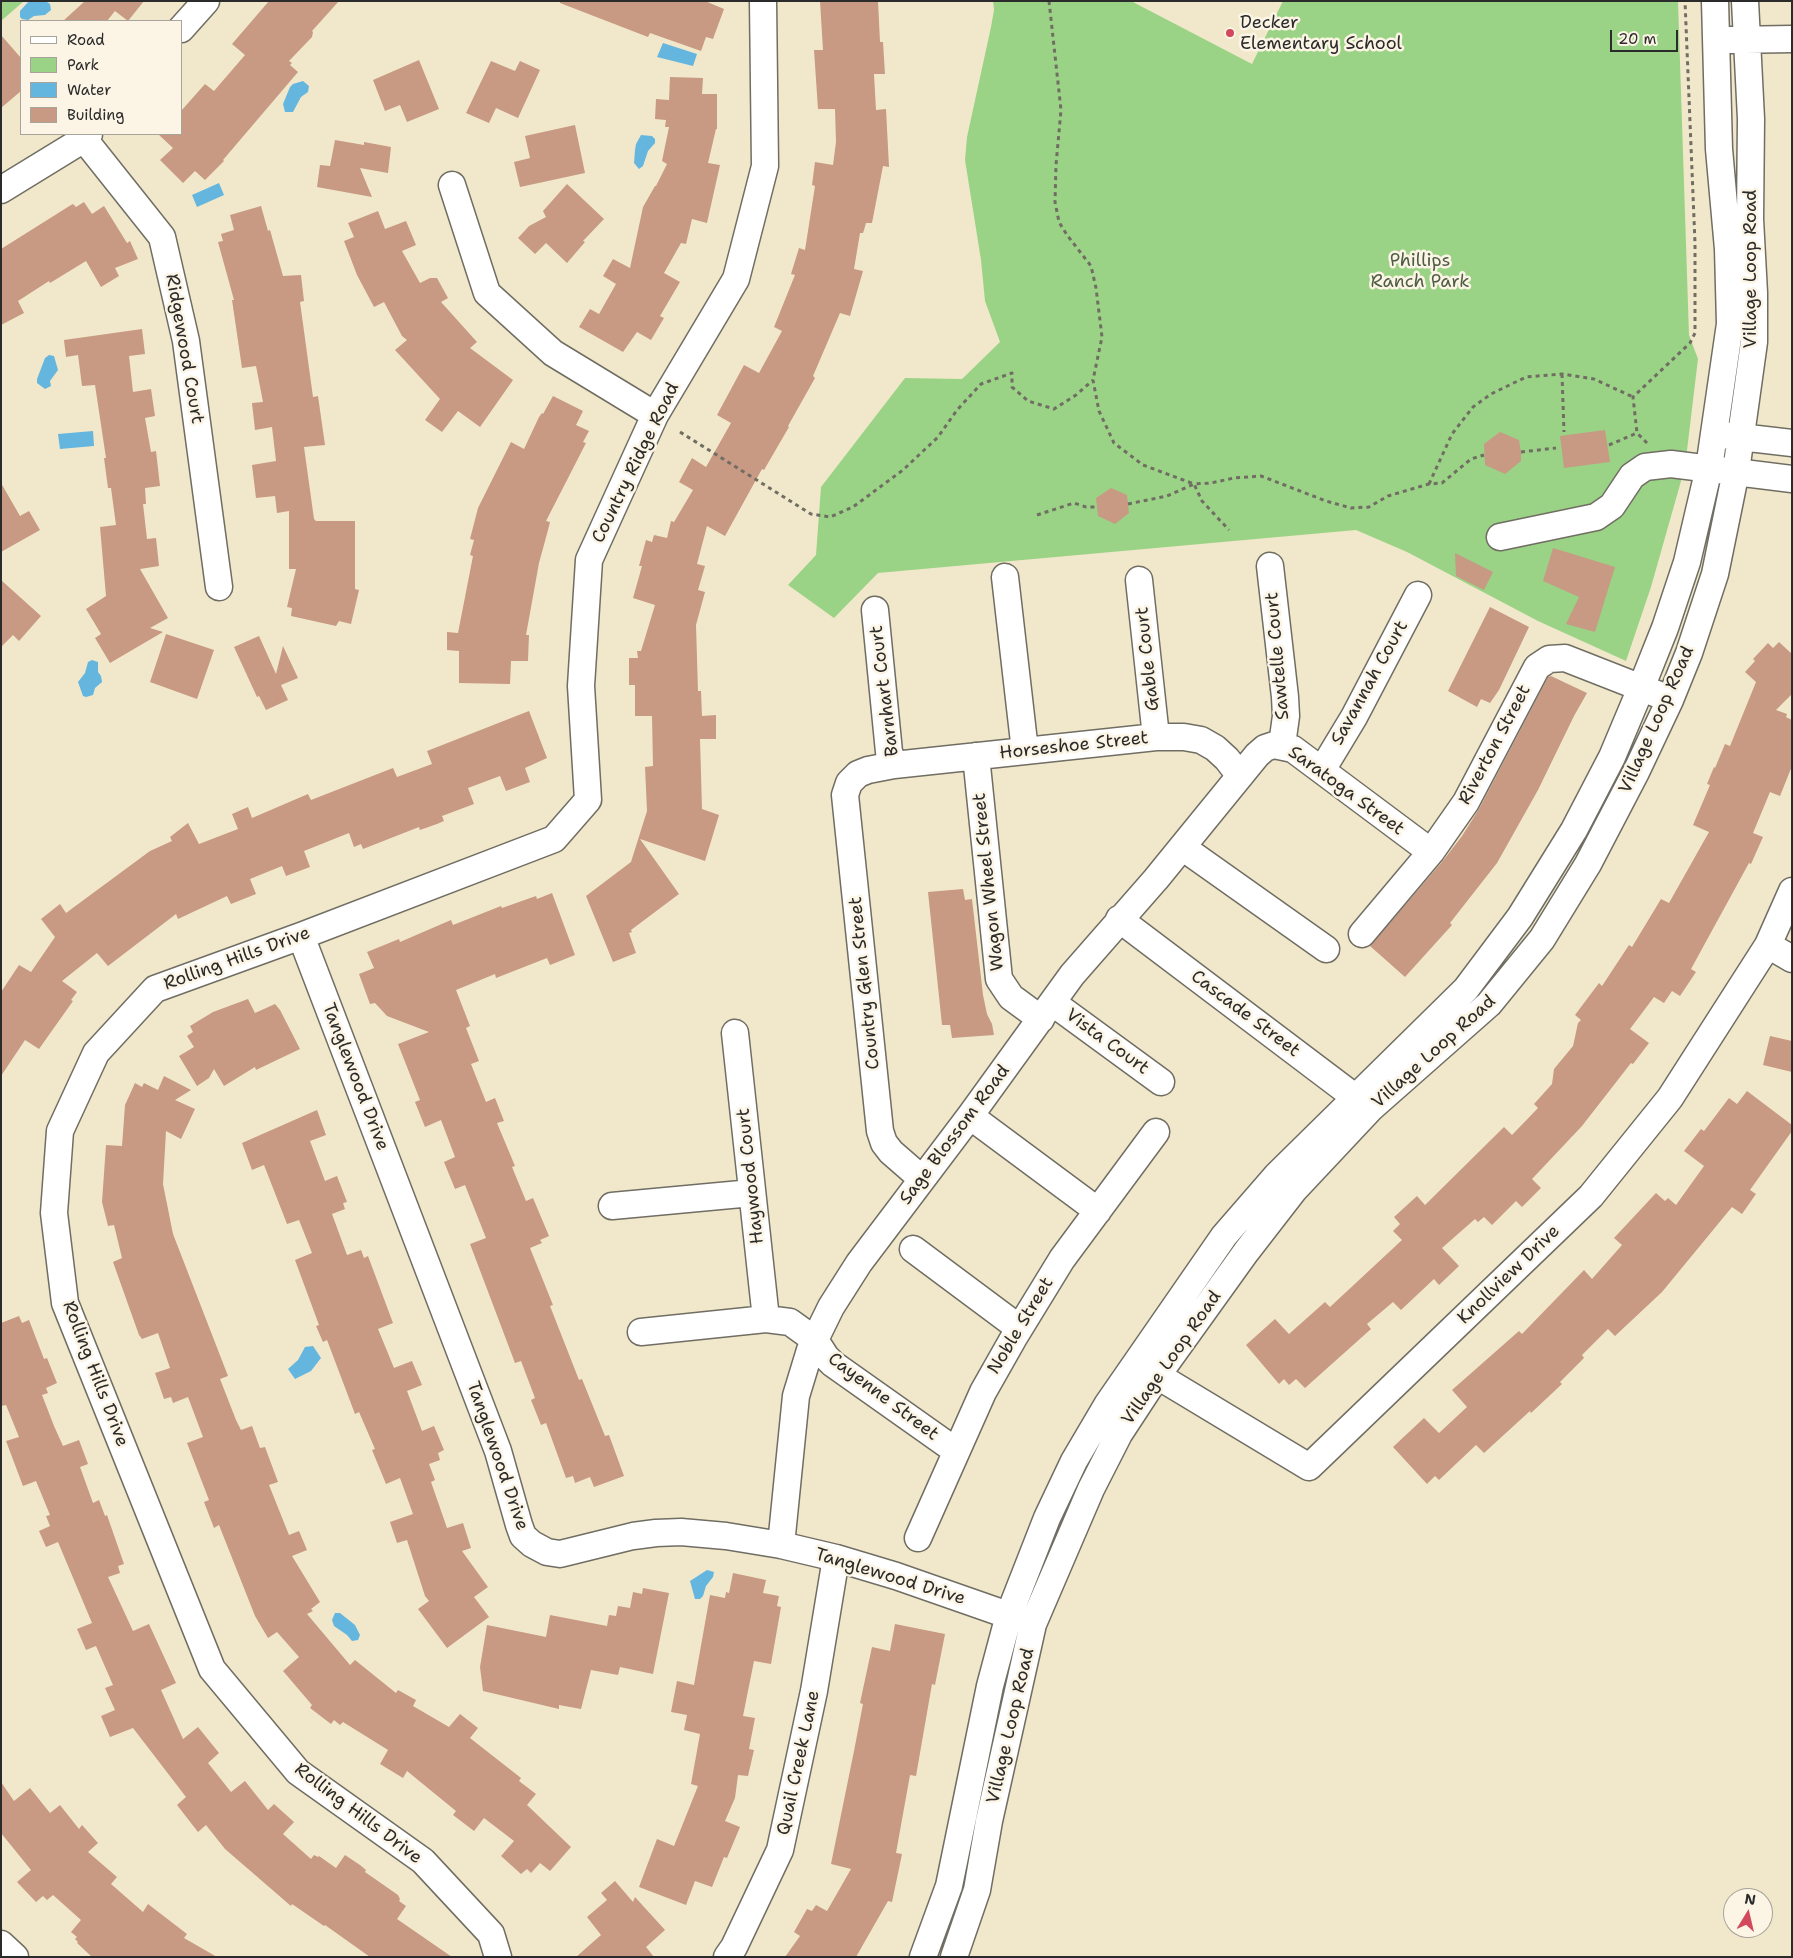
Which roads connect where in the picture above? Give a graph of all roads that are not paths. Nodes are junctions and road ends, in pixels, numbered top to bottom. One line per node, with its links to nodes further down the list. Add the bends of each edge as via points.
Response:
1 (206, 1): 5 (street)
2 (763, 1): 12 (street, Country Ridge Road, via 765,166 736,279)
3 (1715, 1): 7 (street, Village Loop Road)
4 (1745, 1): 8 (street, Village Loop Road)
5 (182, 28)
6 (1792, 39): 8 (street)
7 (1716, 40): 8 (street); 13 (street, Village Loop Road, via 1730,324)
8 (1747, 40): 14 (street, Village Loop Road, via 1754,342)
9 (87, 136): 11 (street); 23 (street, Ridgewood Court, via 162,237 186,341)
10 (452, 185): 12 (street, via 487,293 553,353)
11 (1, 190)
12 (655, 415): 36 (street, Country Ridge Road, via 589,560 581,686 588,800)
13 (1714, 434): 14 (street); 16 (street, Village Loop Road)
14 (1741, 437): 15 (street); 17 (street, Village Loop Road)
15 (1792, 443)
16 (1708, 468): 17 (street); 19 (street, via 1671,464 1644,467 1632,476 1612,506 1596,517); 26 (street, Village Loop Road, via 1687,562)
17 (1736, 471): 18 (street); 27 (street, Village Loop Road, via 1715,574)
18 (1792, 479)
19 (1500, 536)
20 (1270, 566): 29 (street, Sawtelle Court, via 1285,697)
21 (1005, 577): 30 (street)
22 (1140, 580): 28 (street, Gable Court)
23 (219, 587)
24 (1418, 595): 33 (street, Savannah Court, via 1354,717)
25 (875, 610): 32 (street, Barnhart Court, via 889,752)
26 (1641, 688): 27 (street, Riverton Street); 38 (street, Riverton Street, via 1564,658 1549,659 1537,667 1466,802); 49 (street, Village Loop Road, via 1612,757 1574,830 1520,917 1466,989 1395,1061)
27 (1670, 700): 49 (street, Village Loop Road, via 1588,864 1542,940 1489,1004)
28 (1156, 737): 30 (street, Horseshoe Street); 35 (street, Horseshoe Street, via 1201,740 1227,759)
29 (1282, 746): 33 (street, Saratoga Street); 35 (street, Saratoga Street, via 1265,748)
30 (1025, 751): 31 (street, Horseshoe Street)
31 (976, 756): 32 (street, Horseshoe Street); 46 (street, Wagon Wheel Street, via 998,979 1011,997)
32 (894, 765): 34 (street, Barnhart Court)
33 (1322, 770): 38 (street, Saratoga Street)
34 (858, 774): 52 (street, Country Glen Street, via 849,782 845,795 880,1131 891,1152)
35 (1240, 776): 37 (street, Sage Blossom Road)
36 (554, 839): 42 (street, Rolling Hills Drive)
37 (1182, 847): 40 (street, Sage Blossom Road); 44 (street)
38 (1431, 852): 41 (street, Riverton Street)
39 (1792, 891): 43 (street, Knollview Drive)
40 (1119, 920): 46 (street, Sage Blossom Road, via 1072,975); 49 (street, Cascade Street)
41 (1362, 934)
42 (301, 936): 65 (street, Tanglewood Drive, via 498,1451 524,1536 547,1552 560,1554 656,1533 726,1536); 71 (street, Rolling Hills Drive, via 155,989 96,1053 60,1131 54,1213 65,1302 212,1669 298,1772 423,1861 490,1934)
43 (1768, 946): 45 (street); 62 (street, Knollview Drive, via 1670,1098 1591,1196 1309,1467)
44 (1326, 949)
45 (1792, 959)
46 (1047, 1011): 48 (street, Vista Court); 50 (street, Sage Blossom Road)
47 (735, 1033): 53 (street, Haywood Court)
48 (1161, 1082)
49 (1362, 1103): 61 (street, Village Loop Road, via 1277,1175 1224,1236); 62 (street, Village Loop Road, via 1246,1252)
50 (970, 1116): 52 (street, Sage Blossom Road); 55 (street)
51 (1156, 1132): 55 (street, Noble Street)
52 (922, 1179): 60 (street, Sage Blossom Road, via 844,1285)
53 (752, 1193): 54 (street); 57 (street, Haywood Court)
54 (612, 1206)
55 (1098, 1211): 58 (street, Noble Street, via 1062,1259)
56 (913, 1249): 58 (street)
57 (766, 1319): 59 (street); 60 (street, via 790,1322)
58 (1020, 1328): 63 (street, Noble Street, via 983,1392)
59 (640, 1332)
60 (815, 1340): 63 (street, Cayenne Street, via 833,1364); 65 (street, Sage Blossom Road, via 796,1396)
61 (1136, 1362): 62 (street, Knollview Drive); 67 (street, Village Loop Road, via 1074,1461)
62 (1157, 1376): 68 (street, Village Loop Road, via 1119,1434 1099,1473)
63 (956, 1451): 64 (street, Noble Street)
64 (918, 1538)
65 (781, 1545): 66 (street, Tanglewood Drive)
66 (836, 1558): 67 (street, Tanglewood Drive); 72 (street, Quail Creek Lane, via 814,1691 780,1850)
67 (1008, 1615): 68 (street, Tanglewood Drive); 73 (street, Village Loop Road, via 949,1886)
68 (1033, 1624): 74 (street, Village Loop Road, via 989,1820 977,1890)
69 (1, 1944): 70 (street)
70 (15, 1957)
71 (498, 1957)
72 (727, 1957)
73 (923, 1957)
74 (954, 1957)

